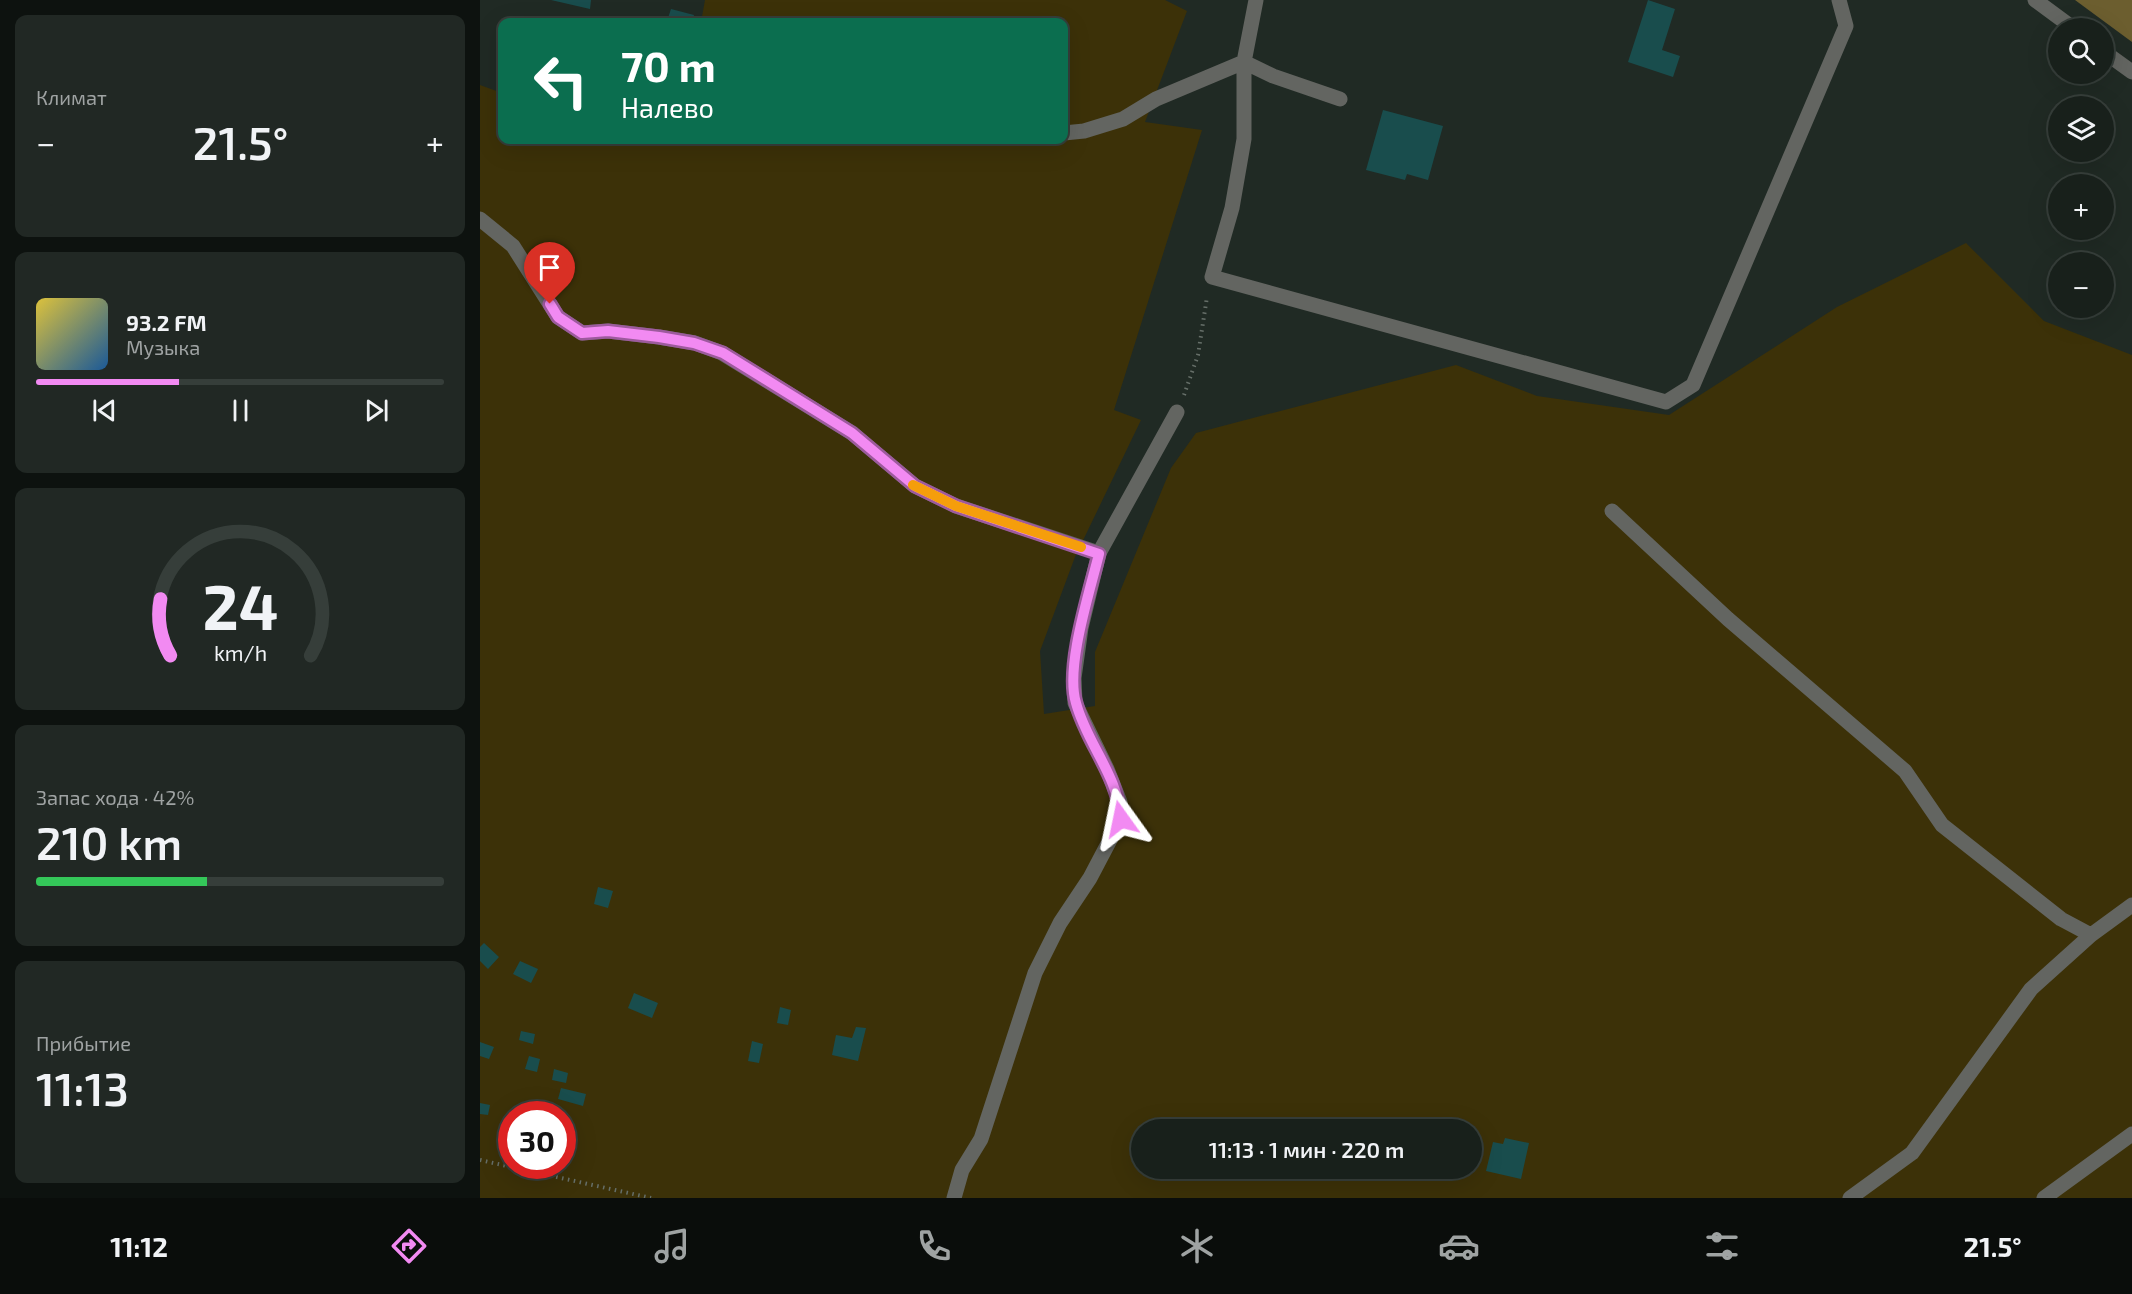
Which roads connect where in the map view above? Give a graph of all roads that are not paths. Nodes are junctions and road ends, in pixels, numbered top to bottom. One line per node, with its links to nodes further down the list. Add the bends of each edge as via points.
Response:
1 (1256, 0): 6 (street)
2 (1839, 0): 6 (street, via 1846,26 1693,385 1666,402 1212,277 1232,207 1244,139)
3 (2035, 0): 4 (street)
4 (2059, 18)
5 (2114, 59): 7 (street)
6 (1244, 62): 8 (street); 9 (street, via 1156,99 1123,119)
7 (2132, 72)
8 (1340, 99)
9 (1068, 133)
10 (480, 219): 13 (street, via 513,246 558,317 582,333 608,331 659,337 723,353 852,433 915,486 956,506)
11 (1177, 412): 13 (street)
12 (1612, 511): 15 (street, via 1728,619 1905,771 1942,825 2061,919)
13 (1099, 554): 17 (street, via 1081,628 1075,703 1107,769 1120,802 1121,819 1090,878 1059,923 1035,973 981,1139 962,1170)
14 (2132, 905): 15 (street)
15 (2091, 935): 18 (street, via 2031,989 1912,1153)
16 (2132, 1134): 19 (street)
17 (954, 1198)
18 (1850, 1198)
19 (2044, 1198)

